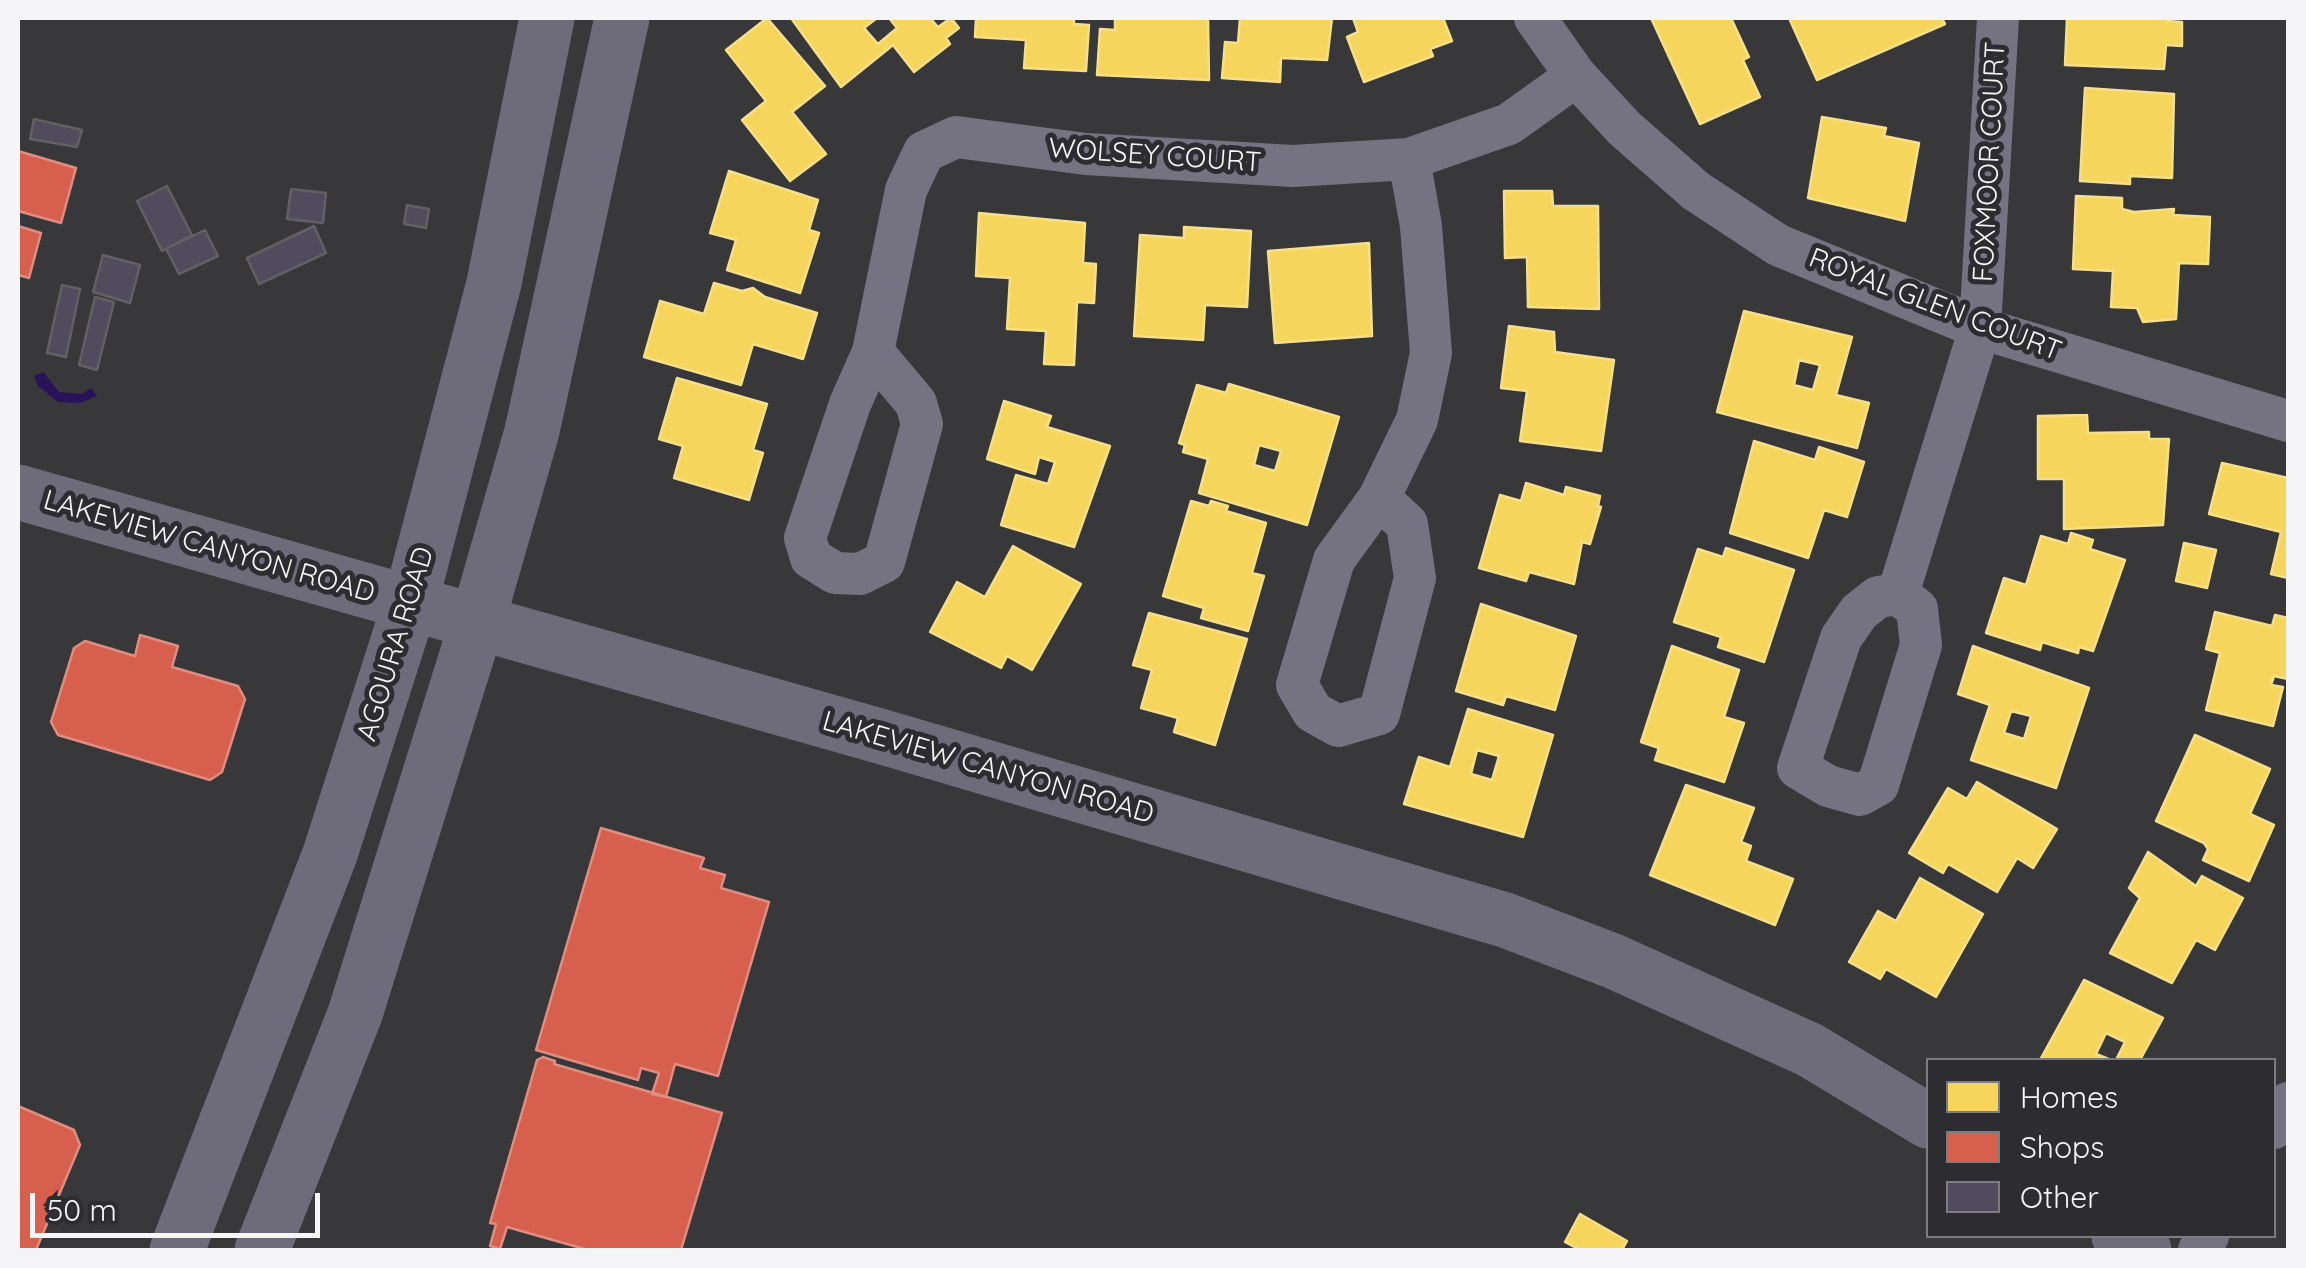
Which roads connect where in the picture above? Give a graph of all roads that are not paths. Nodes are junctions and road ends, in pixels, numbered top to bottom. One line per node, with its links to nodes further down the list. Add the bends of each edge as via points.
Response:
1 (547, 18): 13 (main road, AGOURA ROAD, via 494,284)
2 (622, 18): 14 (main road, via 532,431)
3 (1536, 18): 5 (street, ROYAL GLEN COURT)
4 (1998, 18): 7 (street, FOXMOOR COURT)
5 (1576, 76): 6 (street, WOLSEY COURT, via 1509,124); 7 (street, ROYAL GLEN COURT, via 1696,191 1778,244)
6 (1408, 159): 8 (street, WOLSEY COURT, via 1293,166 1086,154 956,136 924,152 906,190); 11 (street, via 1421,226 1431,354 1417,420)
7 (1980, 328): 9 (street, ROYAL GLEN COURT); 12 (street, FOXMOOR COURT)
8 (873, 352)
9 (2288, 421)
10 (18, 492): 13 (main road, LAKEVIEW CANYON ROAD)
11 (1378, 498): 11 (street, via 1334,560 1297,685 1313,712 1338,726 1379,714 1415,578 1407,524)
12 (1898, 594)
13 (410, 604): 14 (main road, LAKEVIEW CANYON ROAD); 16 (main road, AGOURA ROAD, via 330,854)
14 (477, 623): 15 (main road, LAKEVIEW CANYON ROAD, via 1505,920 1810,1050); 17 (main road, via 355,1014)
15 (1926, 1120)
16 (177, 1250)
17 (262, 1250)

